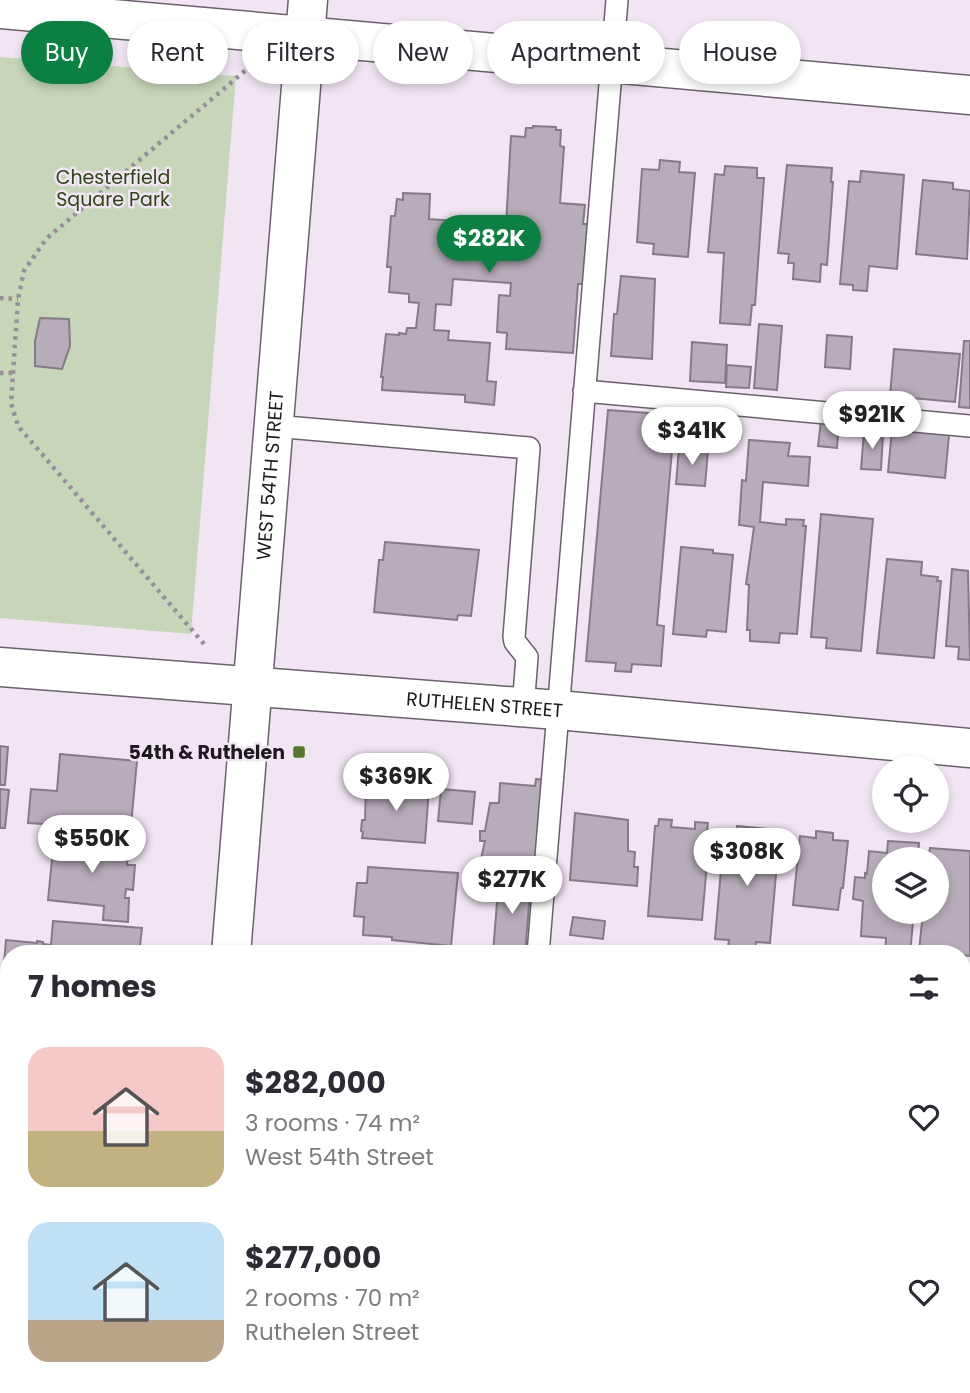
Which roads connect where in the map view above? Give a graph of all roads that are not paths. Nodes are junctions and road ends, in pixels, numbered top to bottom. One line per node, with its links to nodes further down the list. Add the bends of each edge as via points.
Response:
1 (617, 0): 4 (lane)
2 (5, 6): 3 (street)
3 (306, 18): 5 (street); 10 (street, WEST 54TH STREET)
4 (615, 21)
5 (487, 45)
6 (665, 68): 8 (street)
7 (609, 84): 9 (lane)
8 (970, 95)
9 (584, 391): 11 (lane); 14 (lane)
10 (274, 426): 13 (street, WEST 54TH STREET); 14 (lane, via 529,448 514,636 527,657)
11 (970, 426)
12 (0, 667): 13 (street, RUTHELEN STREET)
13 (253, 687): 14 (street, RUTHELEN STREET); 16 (street, WEST 54TH STREET)
14 (541, 709): 15 (street, RUTHELEN STREET); 17 (lane)
15 (970, 748)
16 (232, 945)
17 (538, 945)

